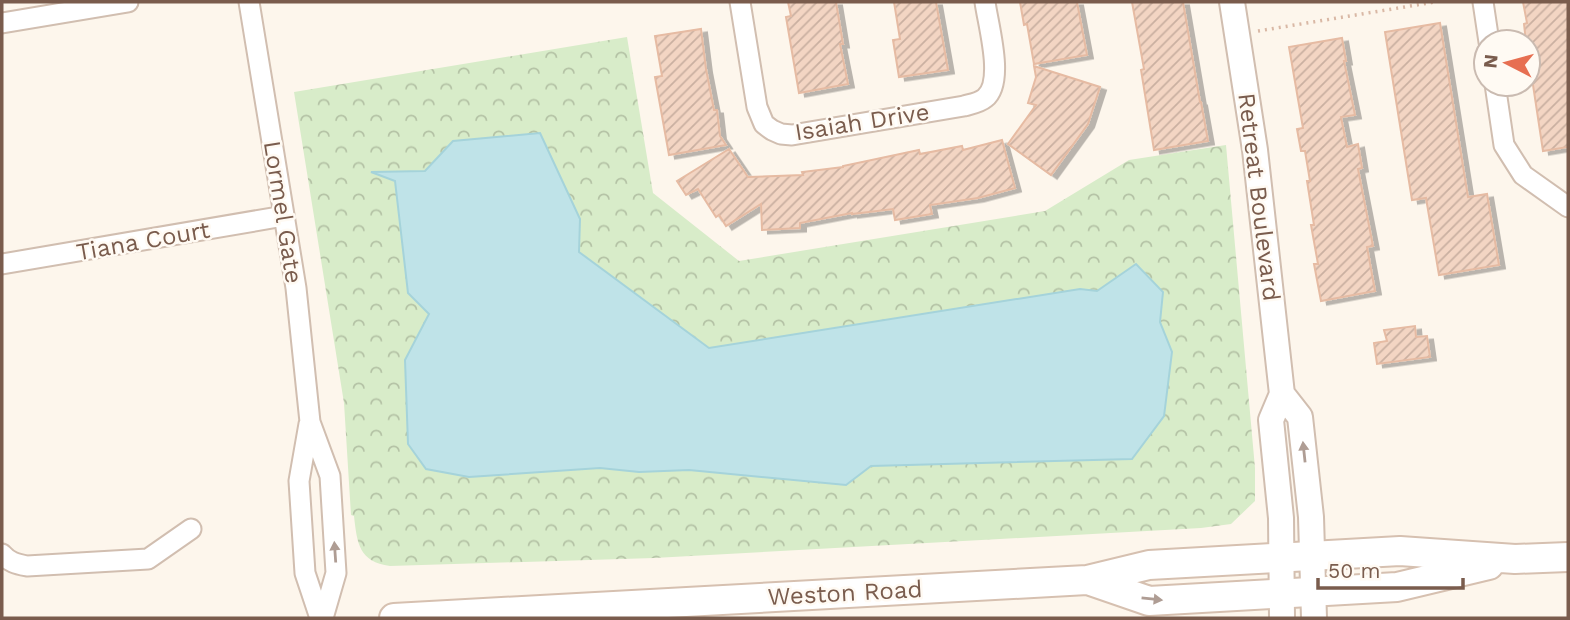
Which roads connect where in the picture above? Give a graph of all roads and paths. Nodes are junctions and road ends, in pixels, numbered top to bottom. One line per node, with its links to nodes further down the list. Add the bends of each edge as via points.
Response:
1 (128, 2): 8 (street)
2 (249, 2): 13 (street, Lormel Gate)
3 (740, 2): 4 (street, Isaiah Drive, via 757,107 764,124 792,135 979,103 993,89 996,76)
4 (985, 2)
5 (1232, 2): 15 (street, Retreat Boulevard, via 1255,150)
6 (1435, 2): 10 (path)
7 (1483, 2): 9 (street)
8 (2, 23)
9 (1487, 28)
10 (1256, 31)
11 (1497, 98): 12 (street, via 1504,145 1523,175)
12 (1568, 207)
13 (284, 216): 14 (street, Tiana Court); 16 (street, Lormel Gate)
14 (2, 264)
15 (1282, 394): 19 (street, Retreat Boulevard, one-way to 15, via 1300,417); 21 (street, Retreat Boulevard, via 1271,420)
16 (310, 422): 26 (street, Lormel Gate, via 299,481 304,573); 26 (street, Lormel Gate, one-way to 16, via 336,573 330,476)
17 (191, 529): 18 (street, via 148,559 27,566)
18 (2, 554)
19 (1312, 556): 21 (main road, Weston Road); 22 (main road, Weston Road, via 1400,551); 24 (street, Retreat Boulevard)
20 (1568, 557): 22 (main road, Weston Road)
21 (1281, 558): 23 (main road, Weston Road, via 1149,565); 25 (street, Retreat Boulevard)
22 (1515, 559): 24 (main road, Weston Road)
23 (1087, 580): 25 (main road, Weston Road, one-way to 25, via 1149,601); 27 (main road, Weston Road)
24 (1313, 605): 25 (main road, Weston Road)
25 (1282, 606)
26 (322, 618)
27 (394, 618)

